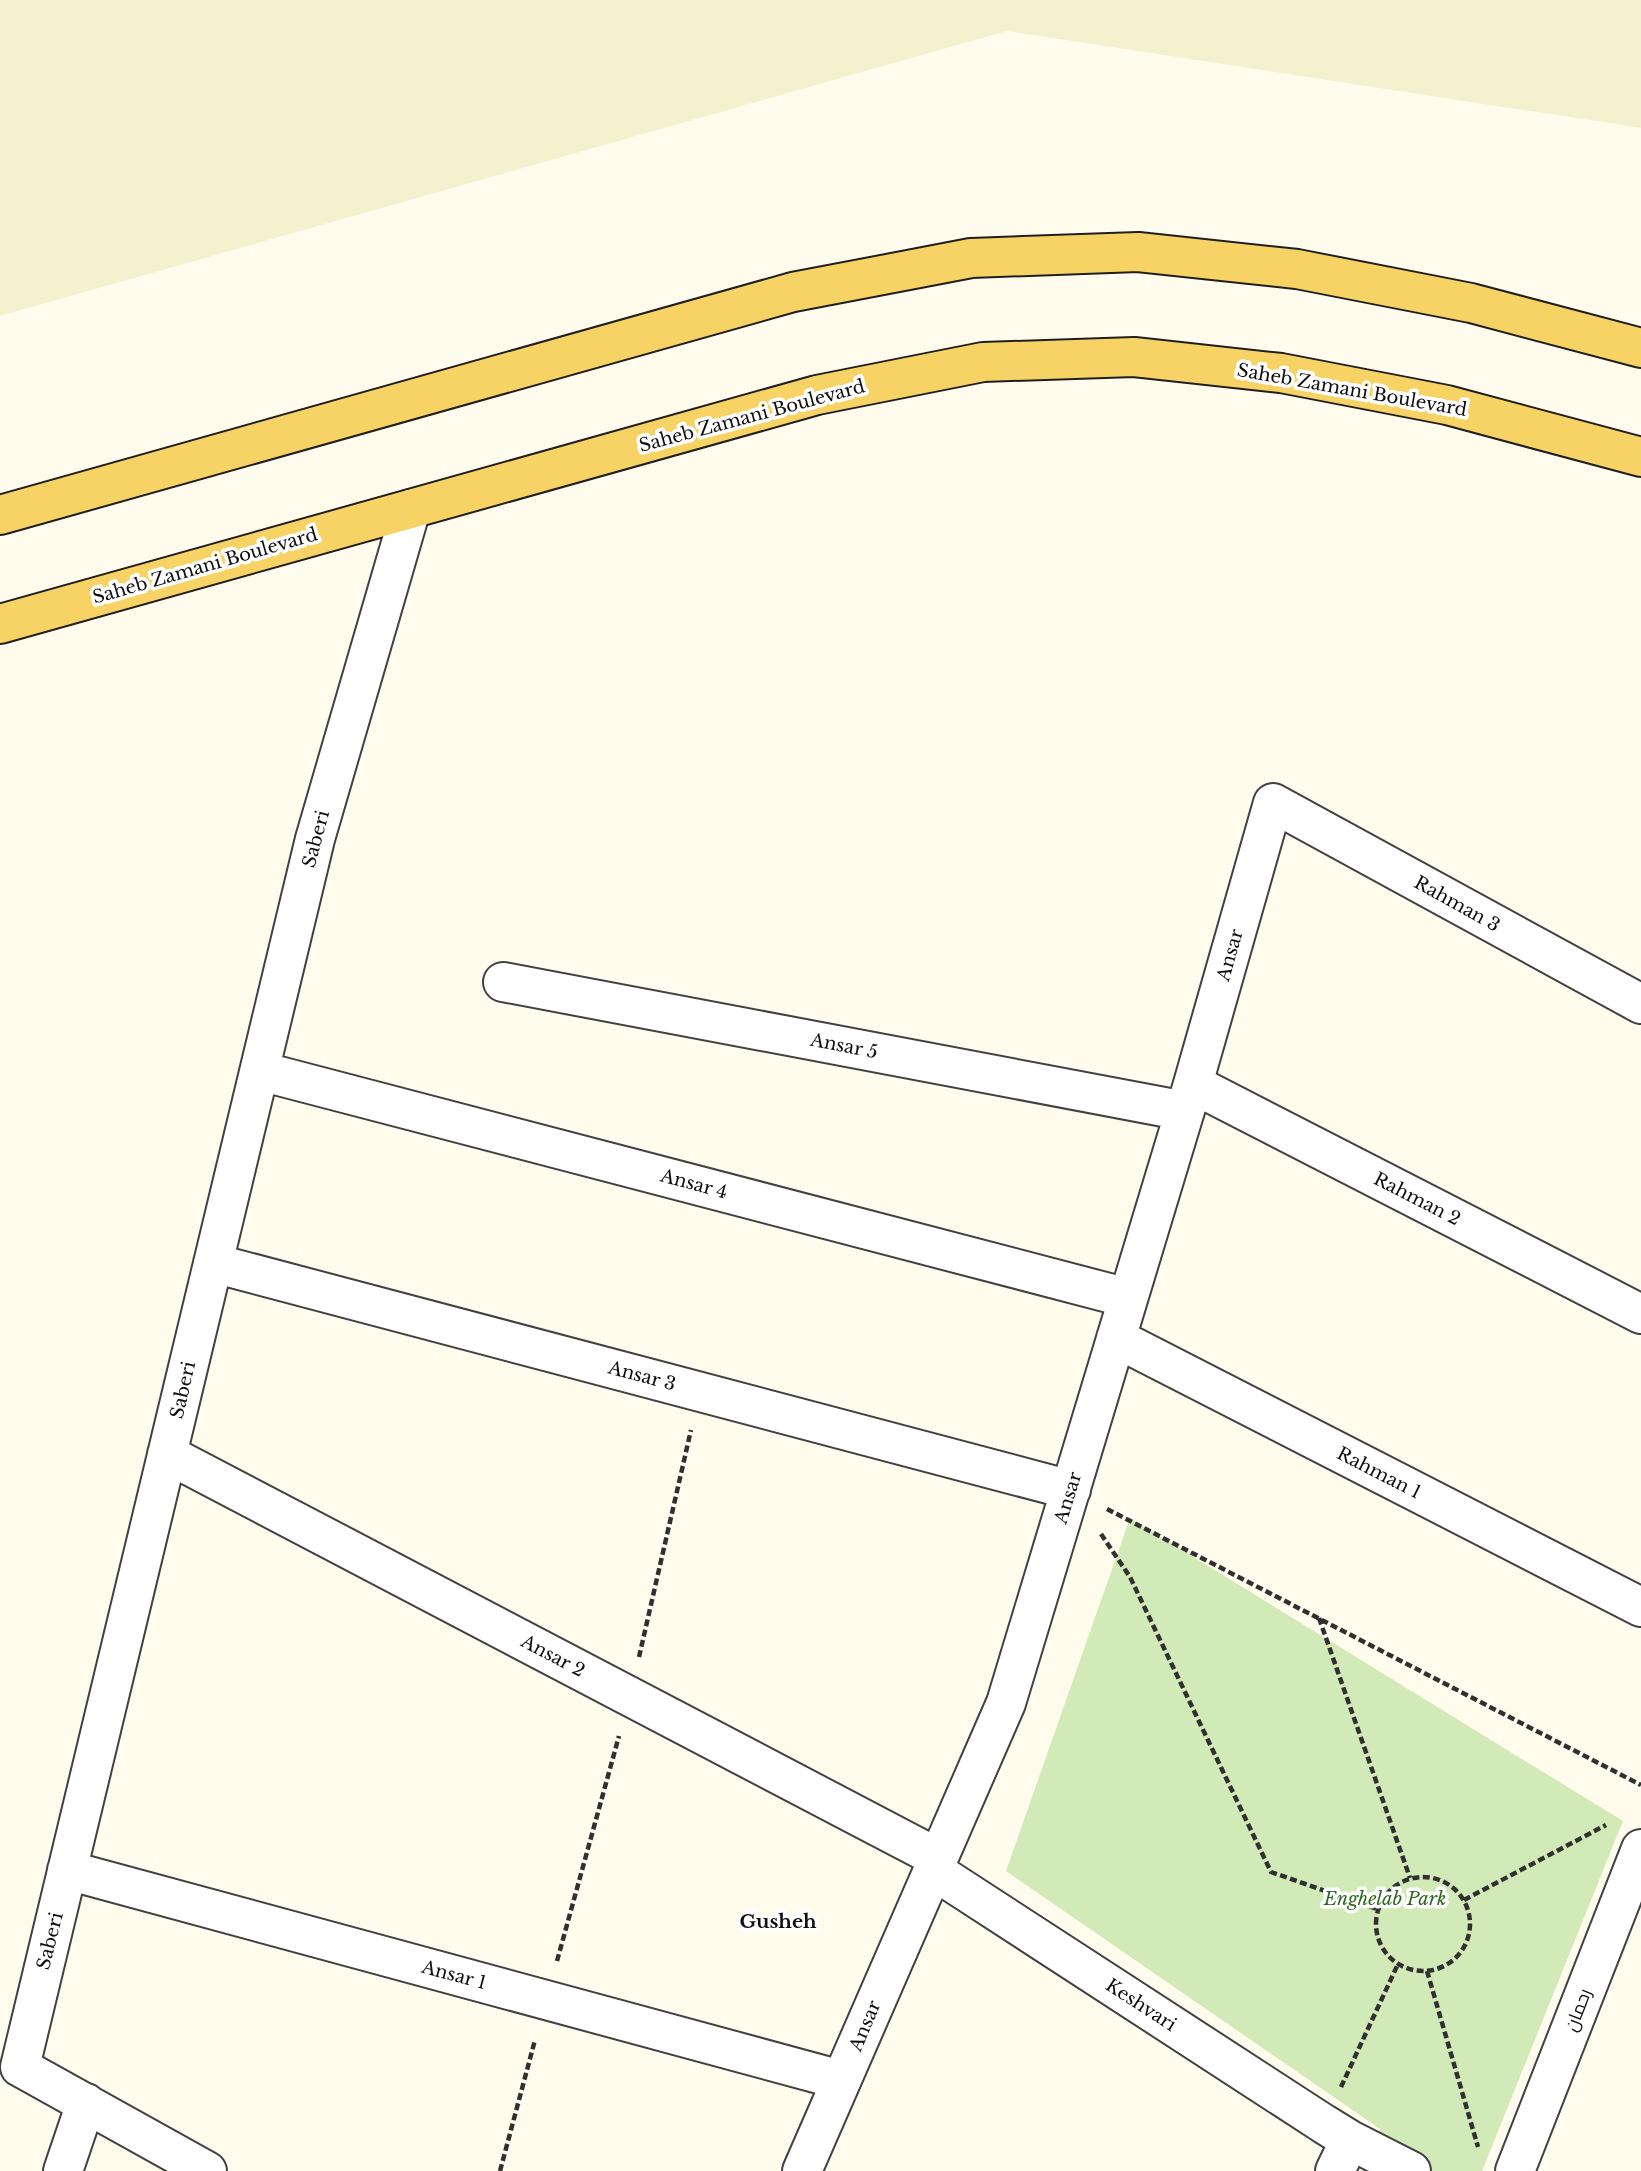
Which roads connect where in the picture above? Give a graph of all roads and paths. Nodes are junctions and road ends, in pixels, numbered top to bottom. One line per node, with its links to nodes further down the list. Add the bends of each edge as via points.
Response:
1 (1641, 348): 4 (main road, via 1471,303 1297,269 1138,251 971,258 793,292)
2 (1641, 457): 3 (main road, Saheb Zamani Boulevard, via 1447,405 1281,373 1134,357 983,362 817,395)
3 (411, 509): 5 (main road, Saheb Zamani Boulevard); 9 (street, Saberi, via 316,839)
4 (0, 515)
5 (0, 624)
6 (1273, 803): 8 (street, Rahman 3); 10 (street, Ansar)
7 (503, 982): 10 (street, Ansar 5)
8 (1641, 1004)
9 (260, 1071): 11 (street, Saberi); 12 (street, Ansar 4)
10 (1189, 1097): 12 (street, Ansar); 13 (street, Rahman 2)
11 (213, 1263): 15 (street, Ansar 3); 16 (street, Saberi)
12 (1128, 1298): 14 (street, Ansar)
13 (1641, 1314)
14 (1116, 1338): 17 (street, Ansar); 18 (street, Rahman 1)
15 (699, 1391): 17 (street, Ansar 3); 20 (path)
16 (167, 1454): 20 (street, Ansar 2); 25 (street, Saberi)
17 (1071, 1490): 19 (path); 24 (street, Ansar, via 1006,1703); 28 (path, via 1130,1577 1271,1872)
18 (1641, 1607)
19 (1318, 1618): 21 (path); 26 (path)
20 (630, 1697): 24 (street, Ansar 2); 31 (path)
21 (1641, 1785)
22 (1618, 1819): 27 (path)
23 (1641, 1849): 35 (street, رحمان)
24 (936, 1864): 32 (street, Ansar); 34 (street, Keshvari)
25 (67, 1870): 31 (street, Ansar 1); 33 (street, Saberi, via 20,2067)
26 (1410, 1878): 27 (path, via 1441,1880); 28 (path, via 1396,1884)
27 (1464, 1899): 30 (path, via 1470,1914 1465,1945 1443,1967)
28 (1377, 1909): 29 (path, via 1378,1940)
29 (1398, 1964): 30 (path); 34 (path)
30 (1427, 1971): 35 (path)
31 (546, 2000): 32 (street, Ansar 1); 39 (path)
32 (841, 2080): 36 (street, Ansar)
33 (86, 2103): 37 (street); 38 (street, Saberi)
34 (1337, 2145): 40 (street, Keshvari)
35 (1498, 2164)
36 (811, 2167)
37 (63, 2171)
38 (207, 2171)
39 (500, 2171)
40 (1411, 2171)

